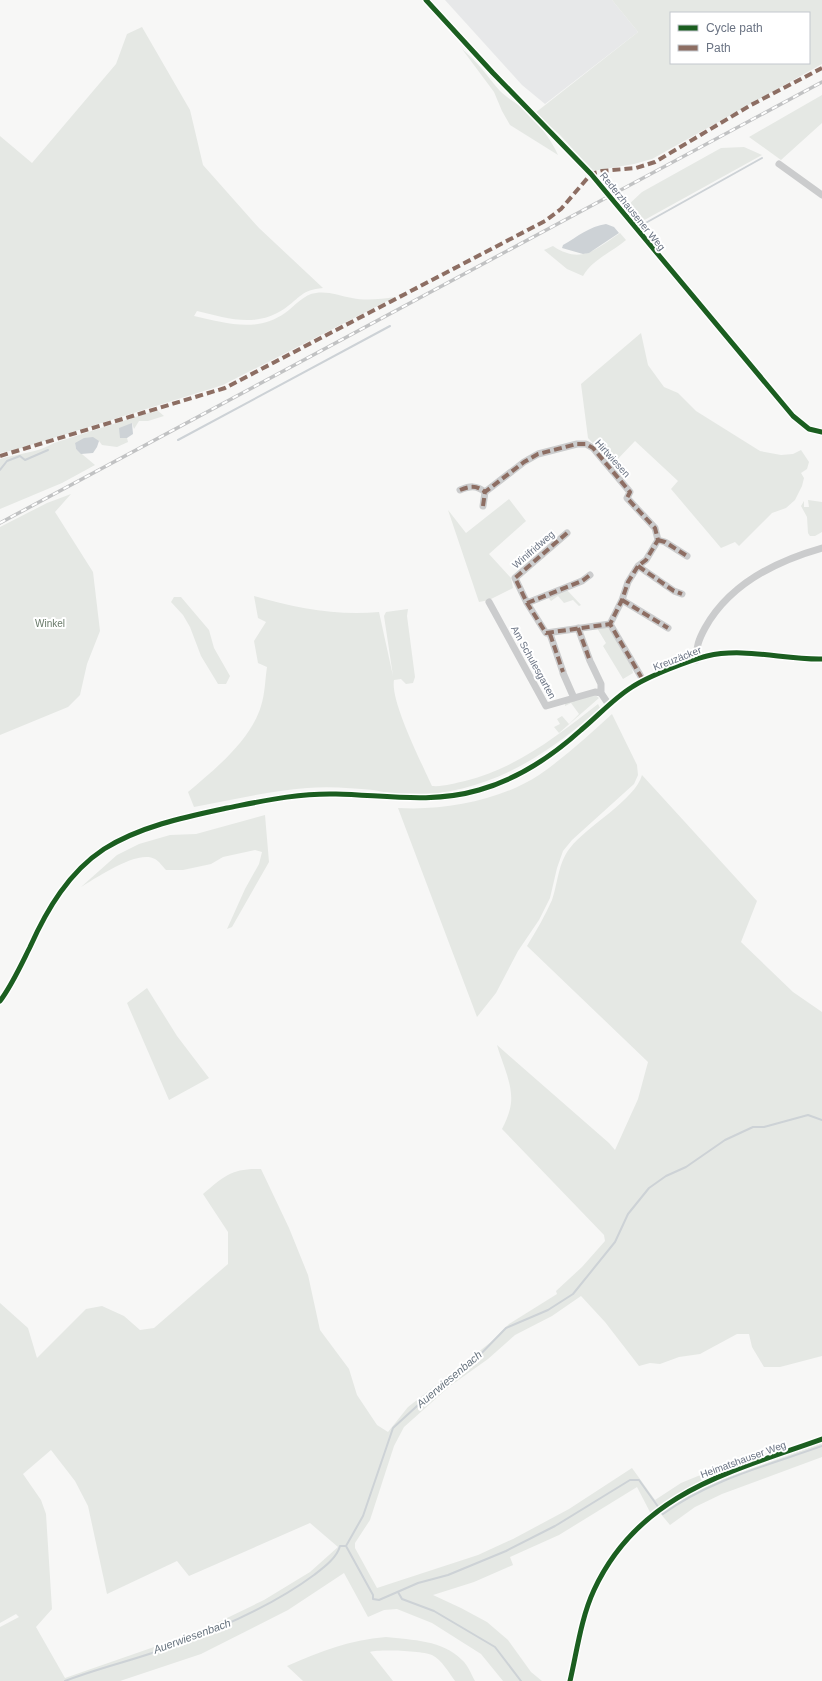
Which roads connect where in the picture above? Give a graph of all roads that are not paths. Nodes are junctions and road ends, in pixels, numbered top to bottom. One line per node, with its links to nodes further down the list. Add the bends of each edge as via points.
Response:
1 (426, 0): 4 (street, Rederzhausener Weg, via 591,174 794,416 809,429)
2 (780, 164): 3 (street)
3 (822, 195)
4 (822, 432)
5 (460, 490): 6 (street, via 472,486)
6 (485, 492): 7 (street); 9 (street, Hirtwiesen, via 538,454 586,444 593,448 630,492 627,498 655,528)
7 (483, 506)
8 (567, 533): 17 (street, Winifridweg, via 516,578)
9 (658, 540): 11 (street); 12 (street, via 646,560)
10 (822, 548): 23 (street, via 774,566 734,592 709,622 697,643)
11 (687, 556)
12 (638, 566): 14 (street); 15 (street, via 628,582)
13 (590, 575): 17 (street, via 582,581)
14 (682, 594)
15 (622, 600): 18 (street); 20 (street)
16 (489, 602): 27 (street, Am Schulesgarten, via 546,706)
17 (527, 603): 21 (street, Winifridweg, via 543,631)
18 (610, 624): 19 (street); 25 (street)
19 (578, 628): 21 (street); 26 (street, via 601,684)
20 (668, 628)
21 (550, 634): 24 (street, Winifridweg)
22 (822, 659): 23 (street, Kreuzäcker, via 740,653 708,655)
23 (696, 660): 25 (street, Kreuzäcker)
24 (563, 672): 27 (street, Am Schulesgarten)
25 (643, 680): 28 (street, Kreuzäcker)
26 (601, 693): 27 (street, Am Schulesgarten, via 595,692); 28 (street)
27 (574, 698)
28 (609, 705): 29 (street, Kreuzäcker, via 553,754 520,775 479,790 454,796 417,799 335,794 286,796 182,818 126,837 83,865 59,892)
29 (0, 1001)
30 (822, 1439): 31 (street, Heimatshauser Weg, via 702,1483 653,1514 618,1550 593,1590)
31 (570, 1681)

